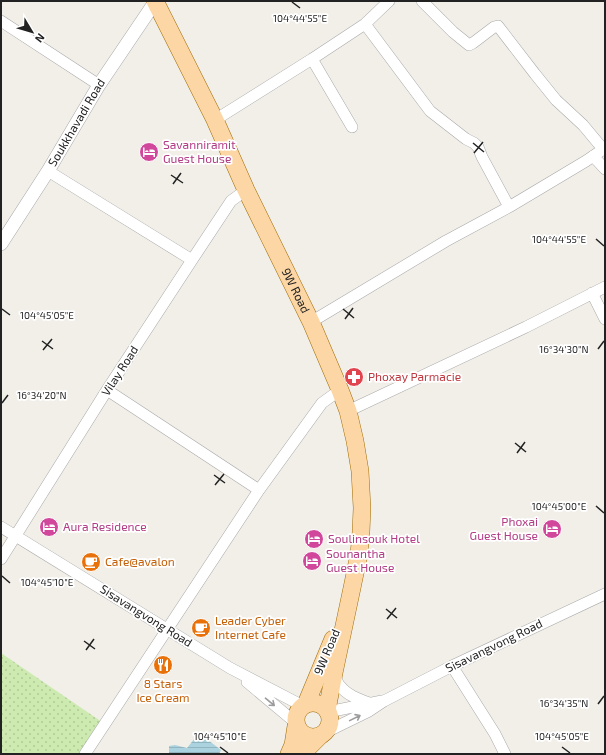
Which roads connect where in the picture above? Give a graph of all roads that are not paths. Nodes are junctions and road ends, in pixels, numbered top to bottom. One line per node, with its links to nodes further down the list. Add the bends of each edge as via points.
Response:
1 (389, 1): 5 (street)
2 (422, 1): 10 (street, via 469,44 498,26 556,100 584,125)
3 (155, 2): 7 (street, Soukkhavadi Road); 8 (main road, 9W Road)
4 (1, 21): 7 (street)
5 (365, 24): 6 (street); 15 (street, via 430,112 478,147)
6 (312, 59): 8 (street); 9 (street)
7 (99, 85): 13 (street, Soukkhavadi Road)
8 (215, 120): 14 (main road, 9W Road)
9 (352, 126)
10 (604, 149): 11 (street)
11 (593, 156): 12 (street); 15 (street)
12 (605, 169)
13 (48, 171): 16 (street, Soukkhavadi Road); 17 (street)
14 (246, 190): 17 (street, Vilay Road, via 231,202); 21 (main road, 9W Road)
15 (509, 207): 21 (street, via 434,248)
16 (1, 244)
17 (192, 260): 22 (street, Vilay Road)
18 (605, 287): 19 (street)
19 (592, 293): 20 (street); 24 (street)
20 (605, 320)
21 (311, 322): 23 (main road, 9W Road)
22 (107, 390): 25 (street); 27 (street, Vilay Road)
23 (340, 390): 24 (main road, 9W Road); 25 (street, via 322,403)
24 (348, 411): 30 (main road, 9W Road, via 360,471 362,508 359,554)
25 (259, 490): 31 (street)
26 (1, 526): 27 (street, Sisavangvong Road)
27 (15, 536): 28 (street, Vilay Road); 31 (street, Sisavangvong Road)
28 (1, 559)
29 (605, 594): 32 (street, Sisavangvong Road)
30 (349, 600): 34 (main road, 9W Road); 37 (main road, 9W Road)
31 (167, 630): 33 (street, Sisavangvong Road); 41 (street)
32 (452, 666): 35 (street, Sisavangvong Road); 44 (street)
33 (230, 668): 37 (street, Sisavangvong Road); 39 (street, Sisavangvong Road, one-way to 39)
34 (334, 673): 36 (street, via 338,685); 38 (main road, 9W Road)
35 (384, 701): 36 (street, Sisavangvong Road); 40 (street, Sisavangvong Road, one-way to 35)
36 (368, 703): 38 (street, Sisavangvong Road)
37 (304, 705): 38 (main road, via 320,704); 39 (main road, via 297,714)
38 (327, 711): 40 (main road, via 330,723)
39 (296, 724): 40 (main road, via 299,731 308,737); 42 (main road)
40 (322, 734): 43 (main road)
41 (85, 754)
42 (289, 754)
43 (304, 754)
44 (505, 754)

